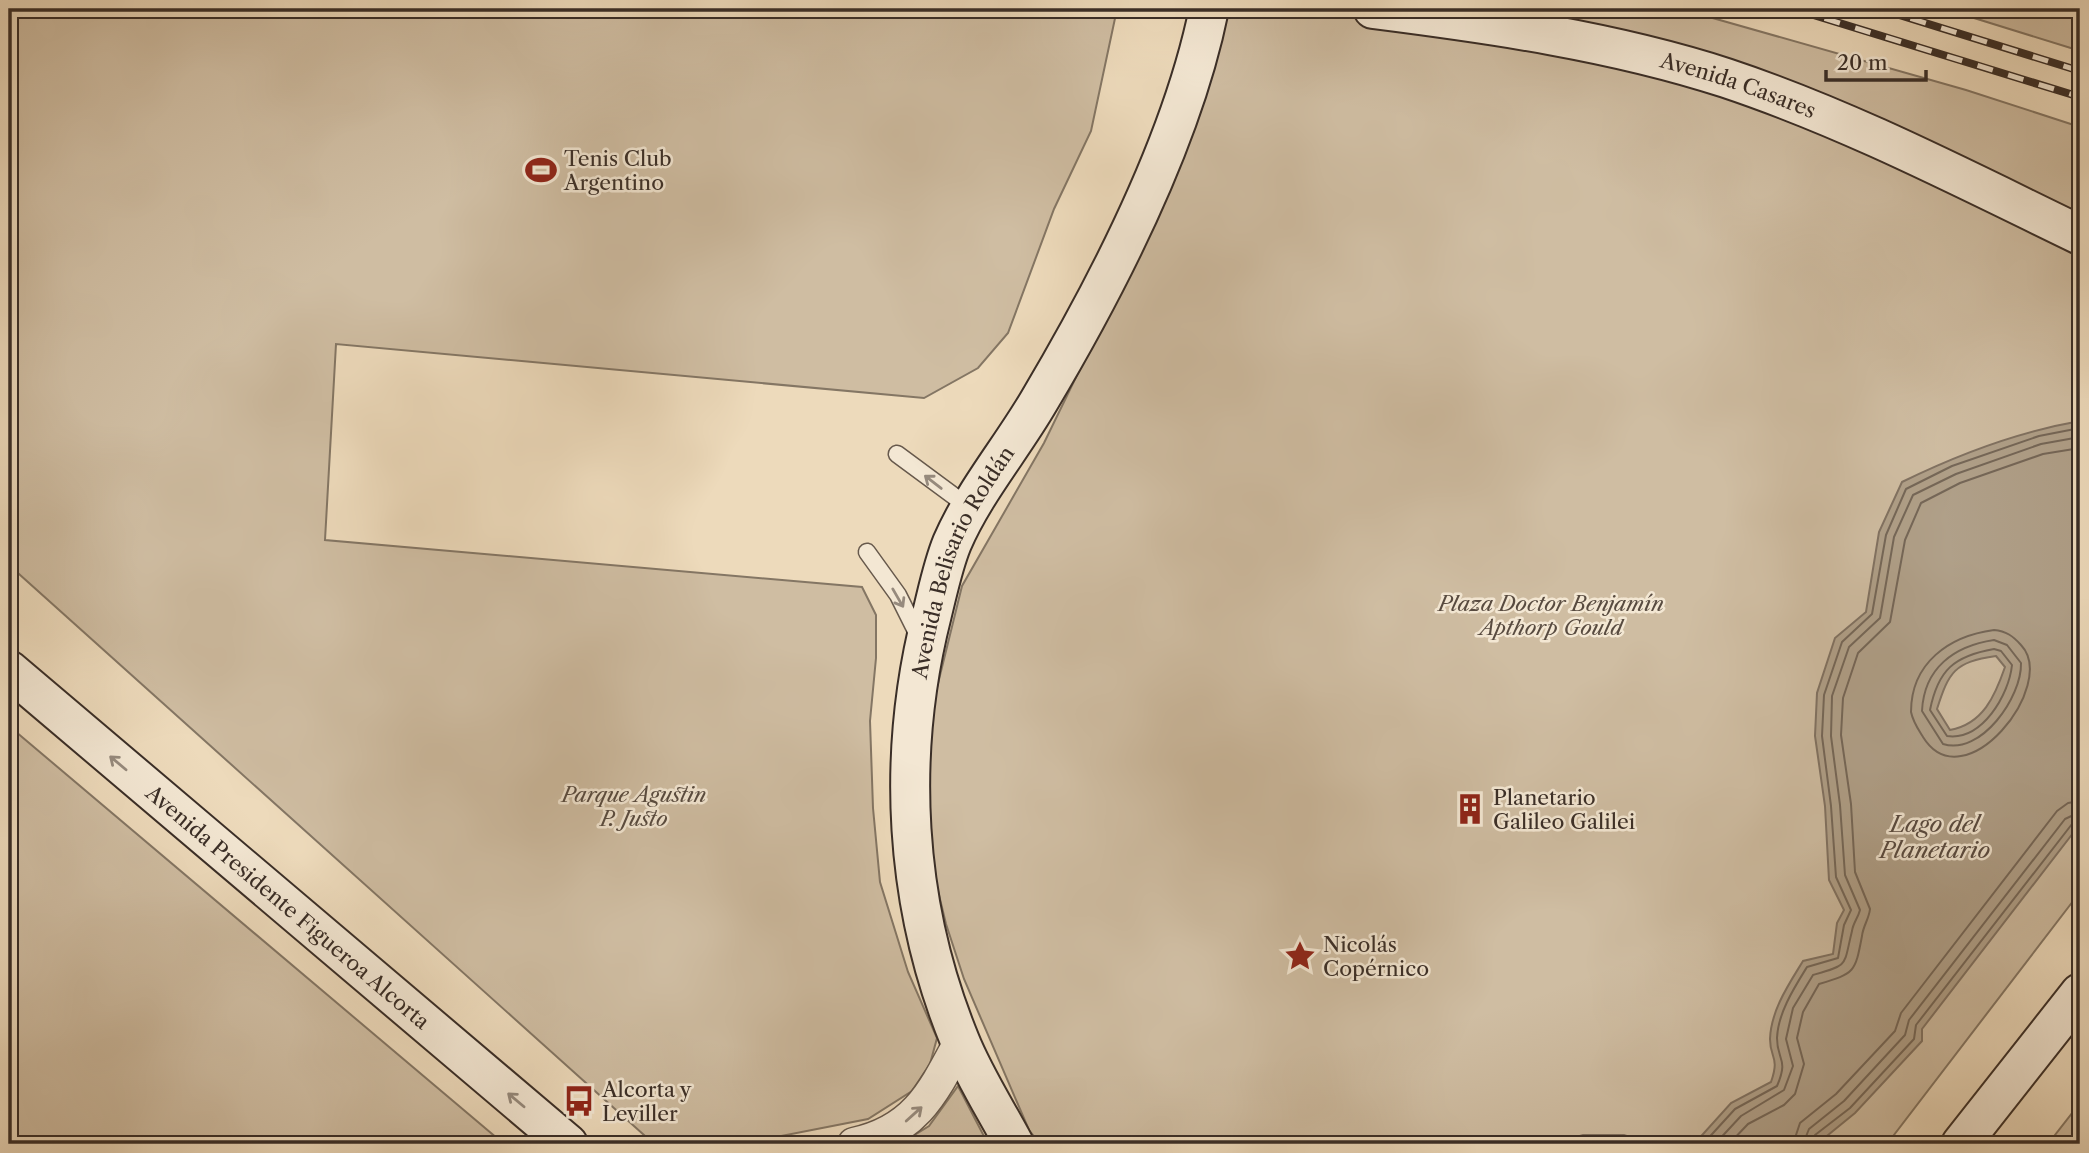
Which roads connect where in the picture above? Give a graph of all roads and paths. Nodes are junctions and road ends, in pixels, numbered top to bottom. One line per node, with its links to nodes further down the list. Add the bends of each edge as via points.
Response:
1 (1209, 9): 5 (street, Avenida Belisario Roldán, via 1178,115 1095,302 1029,418)
2 (1373, 9): 3 (street, Avenida Casares, via 1508,26 1724,78 1872,135)
3 (2080, 235)
4 (897, 454): 5 (lane, one-way to 4)
5 (970, 508): 7 (street, Avenida Belisario Roldán, via 952,544)
6 (867, 552): 7 (lane, one-way to 7, via 898,595)
7 (924, 646): 10 (street, Avenida Belisario Roldán, via 909,759 915,879 928,945)
8 (9, 670): 11 (street, Avenida Presidente Figueroa Alcorta, one-way to 8)
9 (2080, 993): 14 (street)
10 (960, 1042): 12 (street, one-way to 10, via 877,1139 910,1119 931,1097); 13 (street, Avenida Belisario Roldán)
11 (568, 1144)
12 (854, 1144)
13 (1014, 1144)
14 (1961, 1144)

